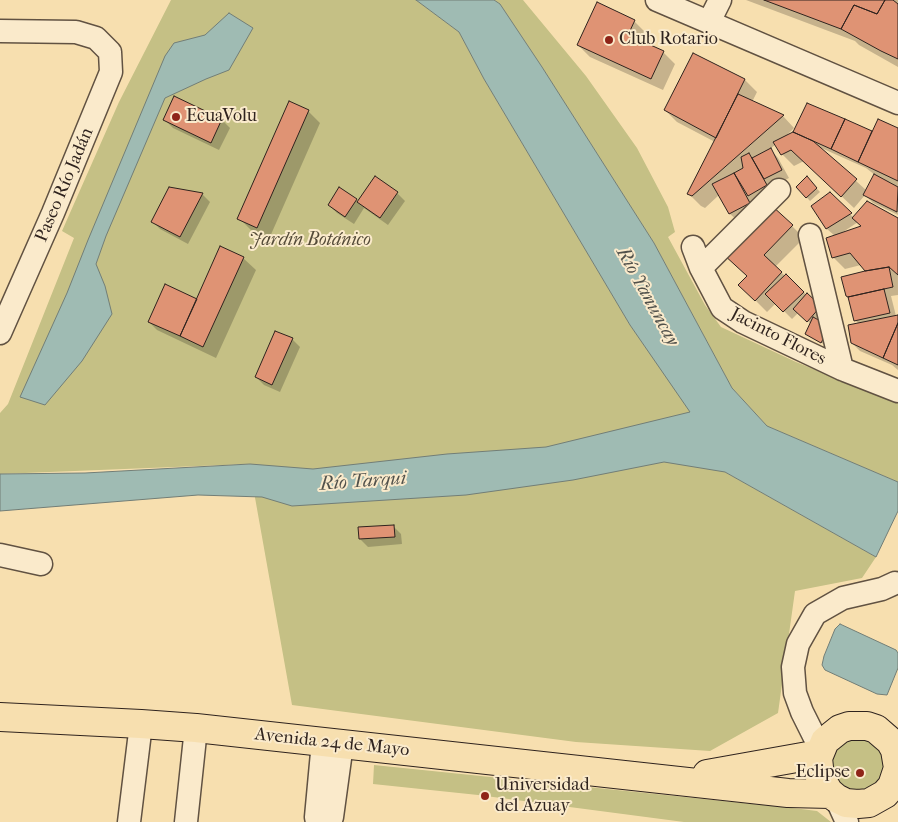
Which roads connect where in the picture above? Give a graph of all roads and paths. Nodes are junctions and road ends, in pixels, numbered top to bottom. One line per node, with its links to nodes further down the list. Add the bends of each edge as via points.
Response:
1 (657, 0): 3 (street)
2 (720, 0): 3 (street)
3 (709, 22): 5 (street)
4 (0, 31): 10 (street, Paseo Río Jadán, via 76,32 96,38 110,52 111,72 54,213)
5 (898, 103)
6 (779, 190): 9 (street)
7 (810, 235): 11 (street)
8 (693, 247): 9 (street, Jacinto Flores)
9 (701, 268): 11 (street, Jacinto Flores, via 722,308 743,322)
10 (0, 333)
11 (842, 369): 12 (street, Jacinto Flores)
12 (898, 391)
13 (0, 555): 14 (street)
14 (41, 564)
15 (897, 585): 20 (street, via 843,598 815,614 798,644 793,667 795,693)
16 (0, 717): 17 (main road, Avenida 24 de Mayo)
17 (141, 724): 18 (main road, Avenida 24 de Mayo); 25 (street)
18 (196, 728): 19 (main road, Avenida 24 de Mayo); 26 (street)
19 (333, 743): 22 (main road, Avenida 24 de Mayo); 27 (street); 28 (street)
20 (820, 752): 21 (main road, via 832,734 858,725 876,729 890,741); 22 (main road, Avenida 24 de Mayo, via 720,773); 23 (main road, via 820,776)
21 (897, 757): 24 (main road, via 892,786)
22 (663, 778): 23 (main road, Avenida 24 de Mayo, via 788,793)
23 (838, 804): 24 (main road)
24 (875, 806)
25 (130, 822)
26 (186, 822)
27 (317, 822)
28 (330, 822)

